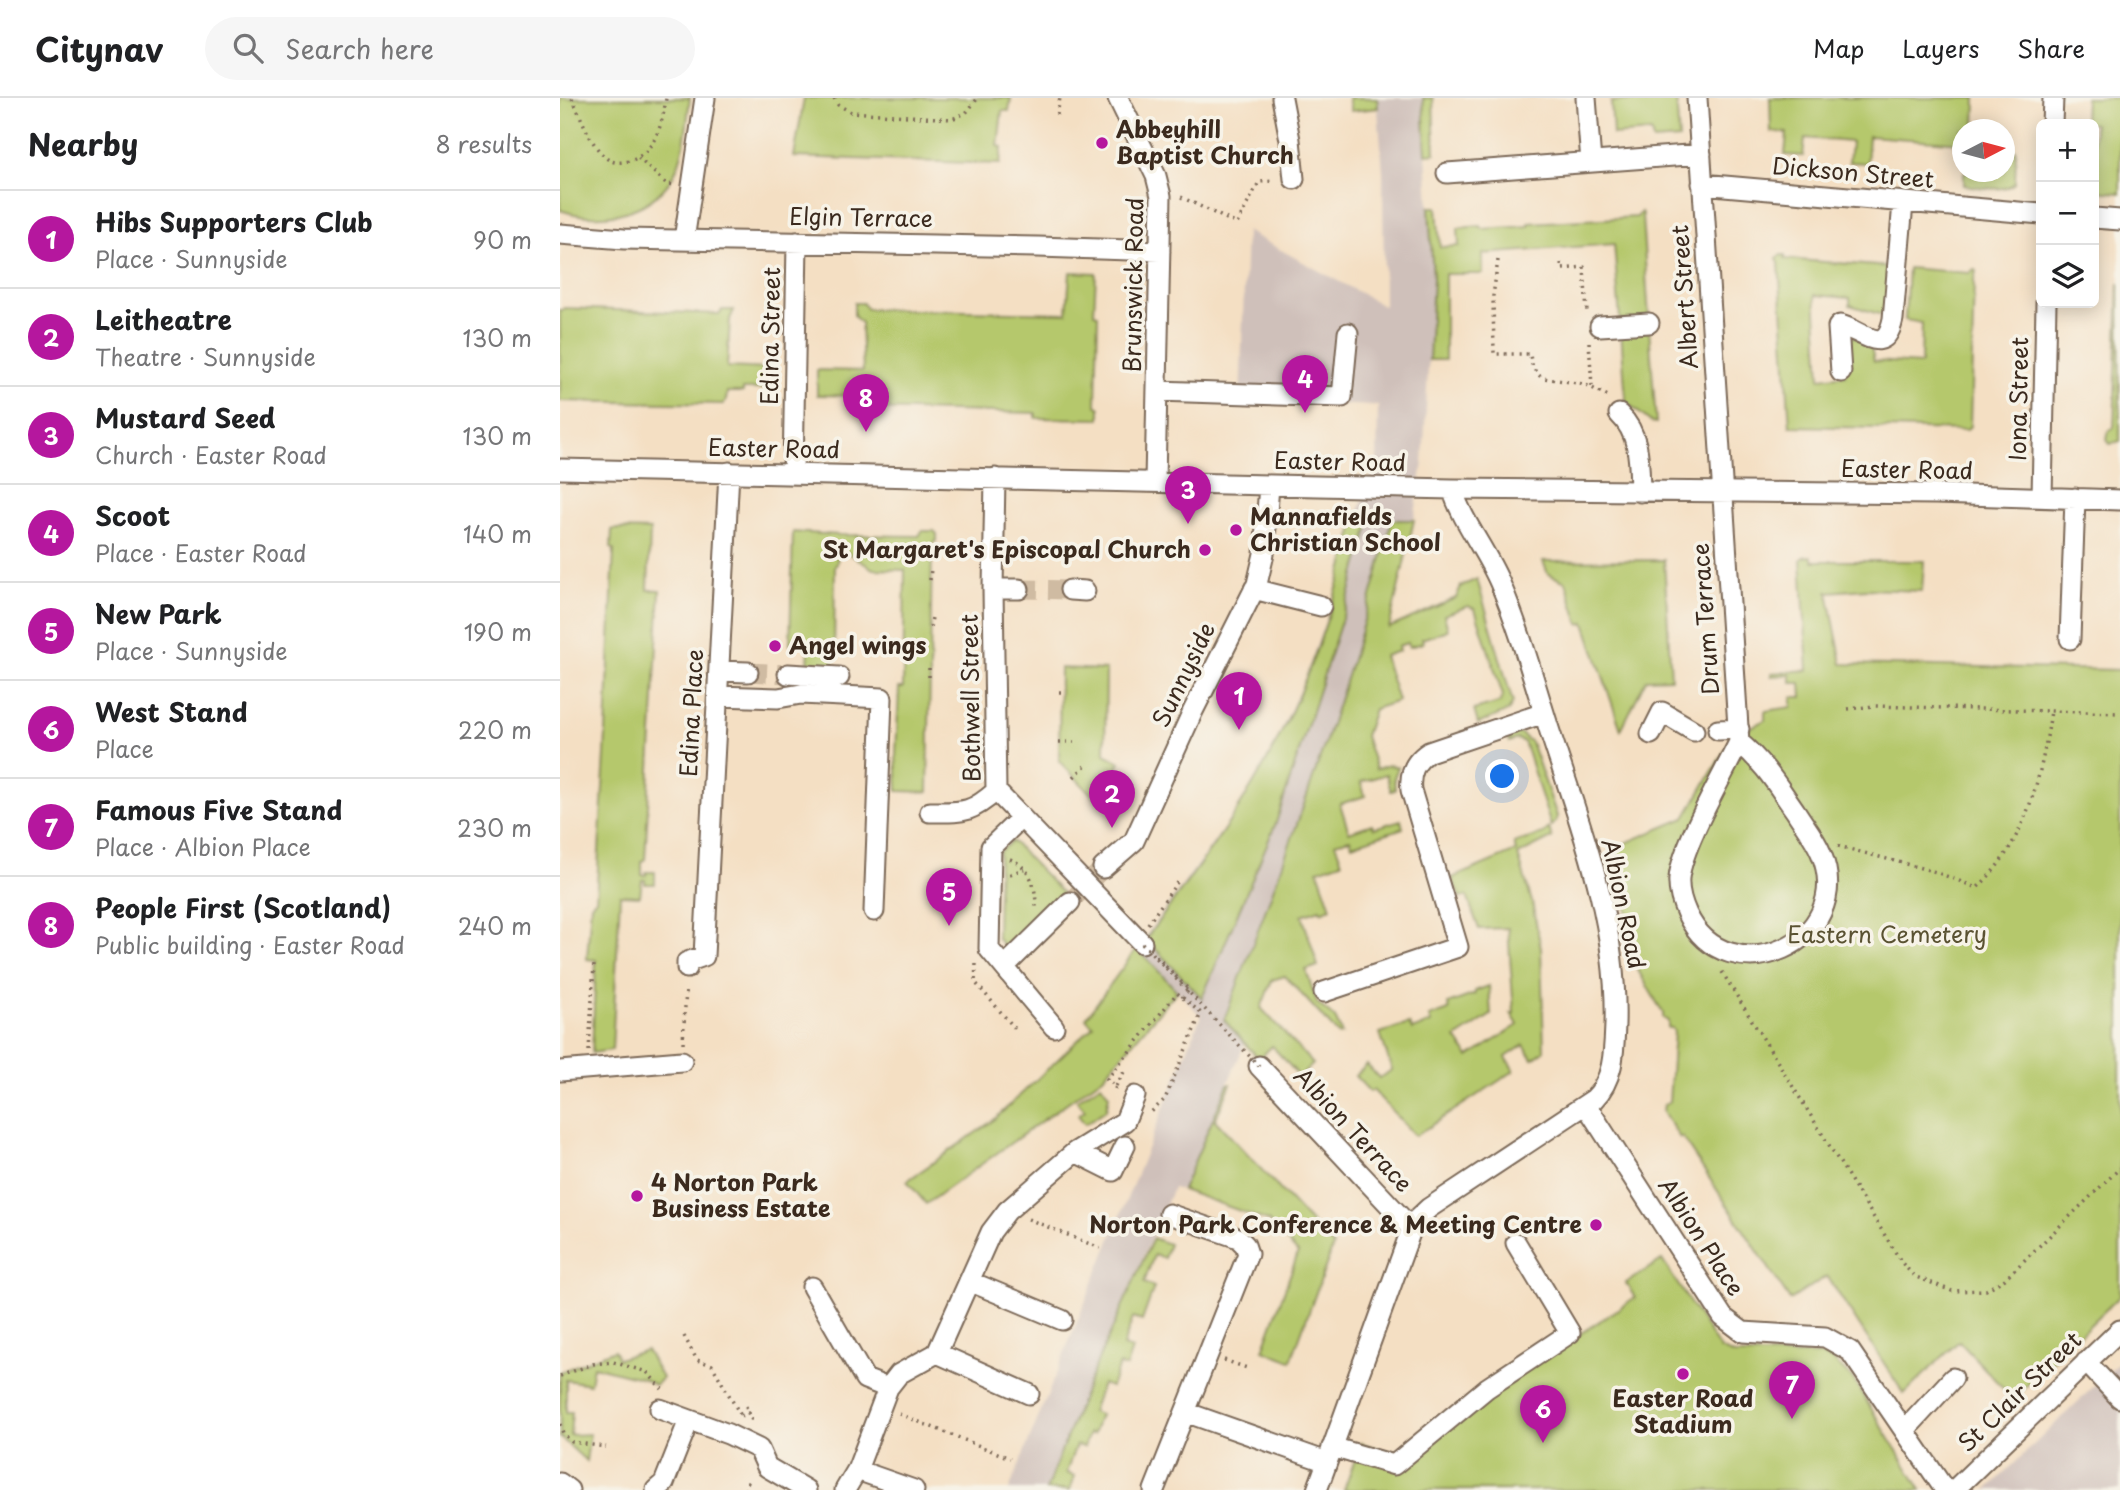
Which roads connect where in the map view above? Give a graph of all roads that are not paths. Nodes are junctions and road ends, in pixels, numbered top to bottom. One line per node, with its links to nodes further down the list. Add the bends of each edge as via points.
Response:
1 (705, 98): 18 (street)
2 (1118, 98): 20 (street, Brunswick Road, via 1160,187)
3 (1282, 98): 11 (street)
4 (1586, 98): 9 (street)
5 (1697, 98): 8 (street, Albert Street)
6 (2053, 98): 7 (street)
7 (2052, 119)
8 (1700, 154): 9 (street); 12 (street, Albert Street)
9 (1591, 162): 10 (street)
10 (1447, 173)
11 (1294, 179)
12 (1702, 184): 13 (street, Dickson Street); 36 (street, Albert Street)
13 (1903, 203): 14 (street, Dickson Street); 25 (street, via 1890,333 1876,340 1840,324)
14 (2036, 214)
15 (2099, 218): 16 (street)
16 (2120, 220)
17 (560, 234): 18 (street, Elgin Terrace)
18 (684, 240): 19 (street, Elgin Terrace)
19 (797, 242): 20 (street, Elgin Terrace); 30 (street, Edina Street)
20 (1160, 251): 26 (street, Brunswick Road)
21 (2046, 308): 37 (street, Iona Street)
22 (1649, 323): 23 (street)
23 (1600, 326)
24 (1348, 333): 26 (street, via 1342,397)
25 (1841, 372)
26 (1157, 391): 32 (street, Brunswick Road)
27 (1619, 408): 35 (street, via 1637,442)
28 (560, 469): 29 (street, Easter Road)
29 (729, 472): 30 (street, Easter Road); 45 (street, Edina Place)
30 (793, 474): 31 (street, Easter Road)
31 (995, 478): 32 (street, Easter Road); 40 (street, Bothwell Street)
32 (1154, 482): 33 (street, Easter Road)
33 (1269, 485): 34 (street, Easter Road); 42 (street, Sunnyside, via 1264,554)
34 (1452, 489): 35 (street, Easter Road); 50 (street, Albion Road, via 1500,582)
35 (1640, 492): 36 (street, Easter Road)
36 (1721, 492): 37 (street, Easter Road); 54 (street, Drum Terrace)
37 (2042, 497): 38 (street, Easter Road)
38 (2075, 498): 39 (street, Easter Road); 44 (street)
39 (2120, 500)
40 (993, 589): 41 (street); 55 (street, Bothwell Street)
41 (1019, 589)
42 (1254, 589): 43 (street); 58 (street, Sunnyside, via 1134,841)
43 (1321, 606)
44 (2070, 639)
45 (719, 671): 46 (street); 49 (street, Edina Place)
46 (747, 672)
47 (788, 674): 48 (street)
48 (839, 677)
49 (718, 696): 60 (street, via 882,698); 63 (street, Edina Place, via 704,956 687,962)
50 (1544, 713): 64 (street, via 1429,752 1413,769 1411,790 1458,947); 70 (street, Albion Road, via 1592,861 1615,969 1611,1069 1604,1087)
51 (1718, 730): 54 (street)
52 (1694, 731): 53 (street, via 1662,712)
53 (1651, 734)
54 (1739, 736): 54 (street, via 1814,840 1825,864 1826,891 1819,917 1803,938 1774,952 1741,956 1715,946 1693,926 1681,898 1679,878)
55 (996, 791): 56 (street, via 965,812); 57 (street, Bothwell Street)
56 (930, 812)
57 (1021, 818): 61 (street, Bothwell Street); 62 (street, via 990,847 989,949)
58 (1103, 868)
59 (1070, 902): 62 (street, via 1038,923)
60 (874, 911)
61 (1142, 943)
62 (1004, 967): 65 (street)
63 (687, 968)
64 (1324, 992)
65 (1054, 1027)
66 (682, 1061): 68 (street)
67 (1259, 1066): 74 (street, Albion Terrace)
68 (560, 1071)
69 (1135, 1096): 72 (street, via 1125,1121)
70 (1586, 1105): 74 (street, Albion Road, via 1429,1208); 89 (street, Albion Place, via 1728,1322 1743,1332 1825,1337 1843,1346)
71 (1125, 1146): 72 (street, via 1113,1171)
72 (1075, 1152): 76 (street, via 1007,1211 991,1232)
73 (1169, 1214): 87 (street, via 1238,1238 1247,1249)
74 (1411, 1228): 90 (street, Albion Road)
75 (1516, 1243): 90 (street, via 1570,1333 1487,1388 1394,1465)
76 (969, 1281): 78 (street); 80 (street)
77 (812, 1287): 83 (street, via 865,1379)
78 (1062, 1320)
79 (2120, 1330): 81 (street, St Clair Street)
80 (937, 1353): 83 (street, via 899,1374); 84 (street)
81 (2086, 1362): 85 (street); 101 (street, St Clair Street)
82 (1953, 1378): 89 (street)
83 (888, 1388): 91 (street)
84 (1029, 1394)
85 (2120, 1398)
86 (665, 1411): 88 (street)
87 (1185, 1412): 90 (street); 98 (street)
88 (689, 1420): 94 (street, via 664,1483); 95 (street, via 759,1449 766,1468)
89 (1905, 1430): 100 (street, Albion Place)
90 (1329, 1455): 99 (street, Albion Road)
91 (857, 1469): 96 (street); 97 (street)
92 (560, 1483): 93 (street)
93 (569, 1490)
94 (656, 1490)
95 (806, 1490)
96 (845, 1490)
97 (914, 1490)
98 (1154, 1490)
99 (1317, 1490)
100 (1945, 1490)
101 (1954, 1490)

